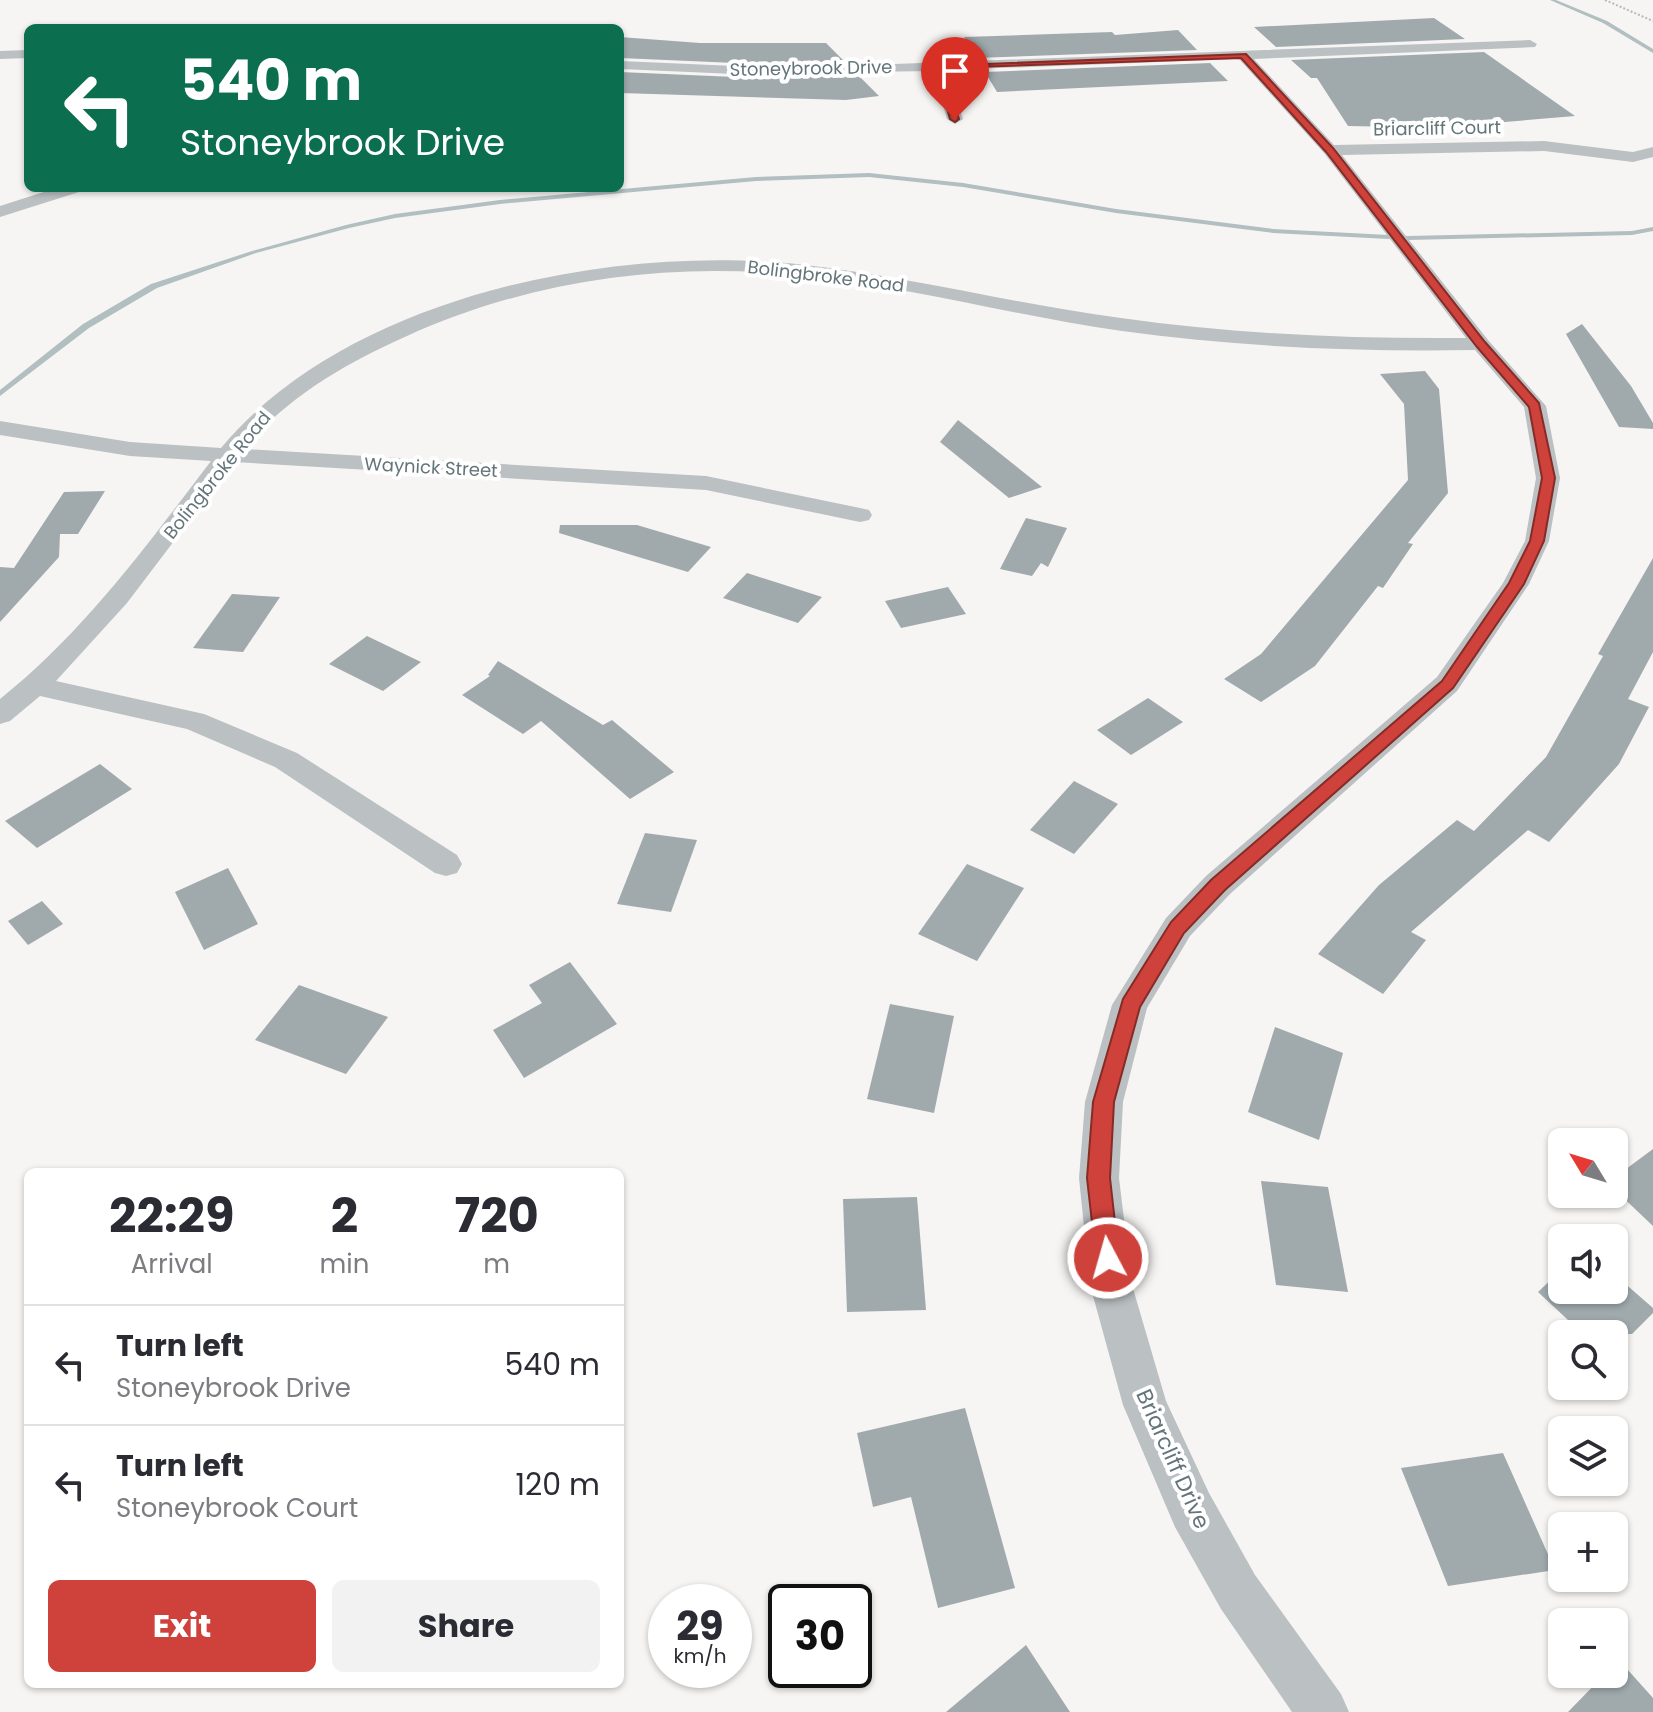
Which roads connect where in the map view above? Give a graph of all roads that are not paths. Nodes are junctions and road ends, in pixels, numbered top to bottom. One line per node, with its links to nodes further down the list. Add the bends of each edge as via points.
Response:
1 (1530, 44): 4 (street, Stoneybrook Drive)
2 (24, 54): 3 (street)
3 (0, 55)
4 (1243, 55): 6 (street, Stoneybrook Drive); 11 (street, Briarcliff Drive)
5 (624, 65): 6 (street, Stoneybrook Drive, via 735,70)
6 (939, 66): 7 (street)
7 (955, 119)
8 (1587, 135): 9 (street, Briarcliff Court)
9 (1544, 146): 10 (street, Briarcliff Court, via 1633,157); 11 (street, Briarcliff Court)
10 (1650, 146)
11 (1330, 150): 14 (street, Briarcliff Drive)
12 (61, 192): 13 (street)
13 (0, 212)
14 (1481, 344): 16 (street, Bolingbroke Road, via 1304,344 1193,335 805,270 659,266 569,278 418,322 319,374 264,414); 21 (street, Briarcliff Drive, via 1535,406 1548,478 1537,541 1516,584 1447,684 1218,885 1178,927 1130,1005 1104,1102 1099,1178 1111,1285 1145,1405 1192,1510 1238,1592)
15 (0, 428): 16 (street, Waynick Street, via 130,449)
16 (229, 456): 17 (street, Waynick Street, via 706,483); 18 (street, Bolingbroke Road, via 124,591)
17 (860, 515)
18 (37, 686): 19 (street, Bolingbroke Road); 20 (street, via 194,721 286,760)
19 (0, 714)
20 (446, 864)
21 (1323, 1712)

